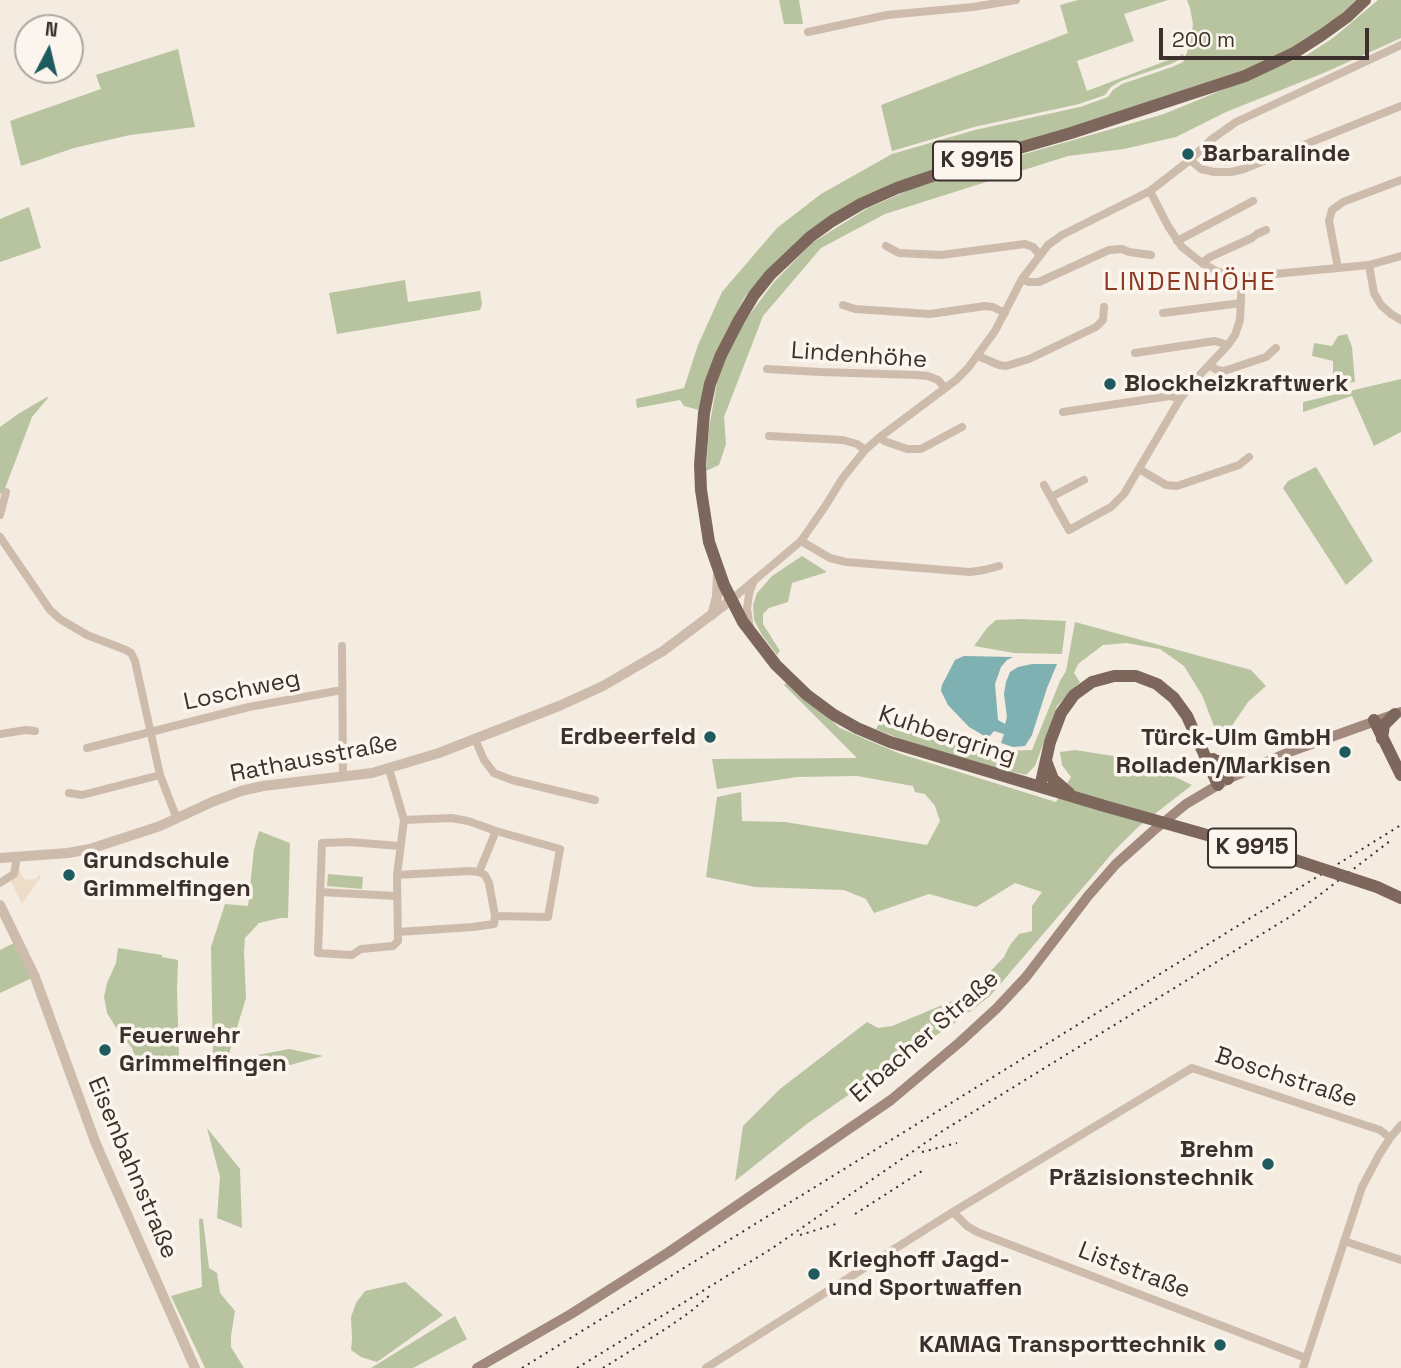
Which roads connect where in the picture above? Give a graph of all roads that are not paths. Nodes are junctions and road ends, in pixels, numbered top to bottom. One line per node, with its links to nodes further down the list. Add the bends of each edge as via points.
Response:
1 (1016, 0): 3 (street, via 887,15)
2 (1365, 0): 50 (main road, Kuhbergring / K 9915, via 1294,53 1245,75 897,188 861,204 810,237 754,295 710,384 700,465 704,514)
3 (808, 32)
4 (1401, 45): 6 (street, Lindenhöhe, via 1236,122)
5 (1401, 106): 6 (street, via 1244,169 1214,172)
6 (1190, 160): 8 (street, Lindenhöhe)
7 (1401, 180): 18 (street, via 1332,210 1329,221)
8 (1150, 191): 11 (street); 13 (street, Lindenhöhe, via 1062,235)
9 (1253, 201): 11 (street)
10 (1266, 230): 16 (street)
11 (1177, 241): 16 (street)
12 (886, 246): 13 (street, via 899,253 941,256 1025,244)
13 (1040, 255): 20 (street, Lindenhöhe)
14 (1151, 256): 20 (street, via 1109,250 1039,282)
15 (1401, 256): 17 (street)
16 (1202, 263): 19 (street)
17 (1369, 265): 18 (street); 26 (street, via 1374,293)
18 (1338, 268): 19 (street)
19 (1242, 277): 21 (street)
20 (1022, 279): 25 (street, Lindenhöhe)
21 (1241, 303): 24 (street); 27 (street, via 1238,327)
22 (843, 305): 25 (street, Lindenhöhe, via 930,314 985,306)
23 (1104, 307): 30 (street, via 1103,320 1096,327 1029,359 1006,366)
24 (1166, 309)
25 (1005, 313): 30 (street, Lindenhöhe)
26 (1401, 320)
27 (1228, 345): 29 (street, via 1215,341); 31 (street)
28 (1276, 348): 31 (street, via 1266,357 1224,371)
29 (1135, 353)
30 (978, 356): 33 (street, Lindenhöhe)
31 (1209, 365): 34 (street)
32 (767, 369): 33 (street, Lindenhöhe, via 917,375 938,380)
33 (945, 388): 38 (street, Lindenhöhe)
34 (1180, 398): 35 (street, via 1078,405); 41 (street)
35 (1063, 412)
36 (962, 427): 38 (street, via 921,449 907,449)
37 (769, 436): 39 (street, via 843,440)
38 (880, 437): 39 (street, Lindenhöhe)
39 (865, 450): 48 (street, Lindenhöhe)
40 (1249, 457): 41 (street, via 1239,465 1177,486 1166,485)
41 (1139, 469): 45 (street, via 1111,507 1069,530)
42 (1084, 480): 45 (street)
43 (1044, 485): 45 (street)
44 (3, 494): 46 (street)
45 (1051, 498)
46 (0, 515)
47 (0, 537): 60 (street, via 60,619 131,653)
48 (801, 541): 49 (street, via 846,562 970,572); 51 (street, Lindenhöhe)
49 (999, 566)
50 (717, 569): 52 (main road, Kuhbergring / K 9915); 53 (street, via 719,584)
51 (753, 582): 52 (street, Lindenhöhe); 54 (street, via 747,609)
52 (731, 600): 53 (street, Rathausstraße); 54 (main road, Kuhbergring / K 9915)
53 (712, 616): 62 (street, Rathausstraße, via 603,686)
54 (751, 634): 74 (main road, Kuhbergring / K 9915, via 807,695 857,728 914,751)
55 (342, 646): 56 (street)
56 (342, 690): 60 (street, Loschweg); 72 (street)
57 (1398, 713): 58 (main road, Erbacher Straße); 63 (main road, via 1384,725)
58 (1374, 720): 63 (main road); 68 (main road, Erbacher Straße)
59 (35, 731): 61 (street)
60 (150, 732): 64 (street, Loschweg); 70 (street)
61 (0, 734)
62 (475, 739): 69 (street, Rathausstraße); 77 (street, via 494,773)
63 (1382, 739): 71 (main road)
64 (87, 748)
65 (1203, 750): 66 (main road, via 1174,698 1157,684 1136,676 1114,676 1092,682 1074,695 1061,713); 67 (main road); 73 (main road)
66 (1046, 760): 74 (main road); 76 (main road, via 1057,784)
67 (1214, 760): 68 (main road); 73 (main road)
68 (1259, 765): 73 (main road, Erbacher Straße)
69 (389, 769): 72 (street, Rathausstraße); 79 (street)
70 (160, 775): 75 (street, via 82,795); 78 (street)
71 (1401, 775)
72 (343, 777): 78 (street, Rathausstraße, via 242,791)
73 (1223, 782): 101 (main road, Erbacher Straße, via 1180,808 1116,864 997,1008 891,1100 669,1252)
74 (1040, 787): 76 (main road, Kuhbergring / K 9915)
75 (69, 793)
76 (1079, 799): 89 (main road, Kuhbergring / K 9915, bridge, via 1293,859)
77 (595, 800)
78 (177, 819): 82 (street, Rathausstraße, via 90,849)
79 (404, 820): 80 (street, via 451,818); 81 (street)
80 (496, 831): 84 (street); 91 (street, via 560,849 548,917)
81 (400, 846): 85 (street); 87 (street, via 321,843)
82 (16, 856): 83 (street, Rathausstraße); 86 (street, via 14,874)
83 (0, 858)
84 (479, 872): 85 (street); 91 (street, via 489,883)
85 (397, 875): 88 (street)
86 (0, 883)
87 (320, 892): 88 (street); 92 (street, via 318,953 352,955 361,949 393,946)
88 (396, 897): 92 (street)
89 (1401, 898)
90 (0, 905): 100 (street, Eisenbahnstraße, via 34,977 96,1144)
91 (495, 916): 92 (street, via 494,924 473,928)
92 (398, 932)
93 (1401, 1125): 94 (street)
94 (1390, 1138): 95 (street, Boschstraße, via 1380,1130 1192,1068); 96 (street, via 1362,1187)
95 (953, 1212): 98 (street, Liststraße, via 977,1232); 99 (street, Boschstraße)
96 (1348, 1242): 97 (street); 98 (street)
97 (1397, 1259)
98 (1306, 1358): 103 (street)
99 (716, 1365): 102 (street, Boschstraße)
100 (195, 1368)
101 (477, 1368)
102 (706, 1368)
103 (1303, 1368)

